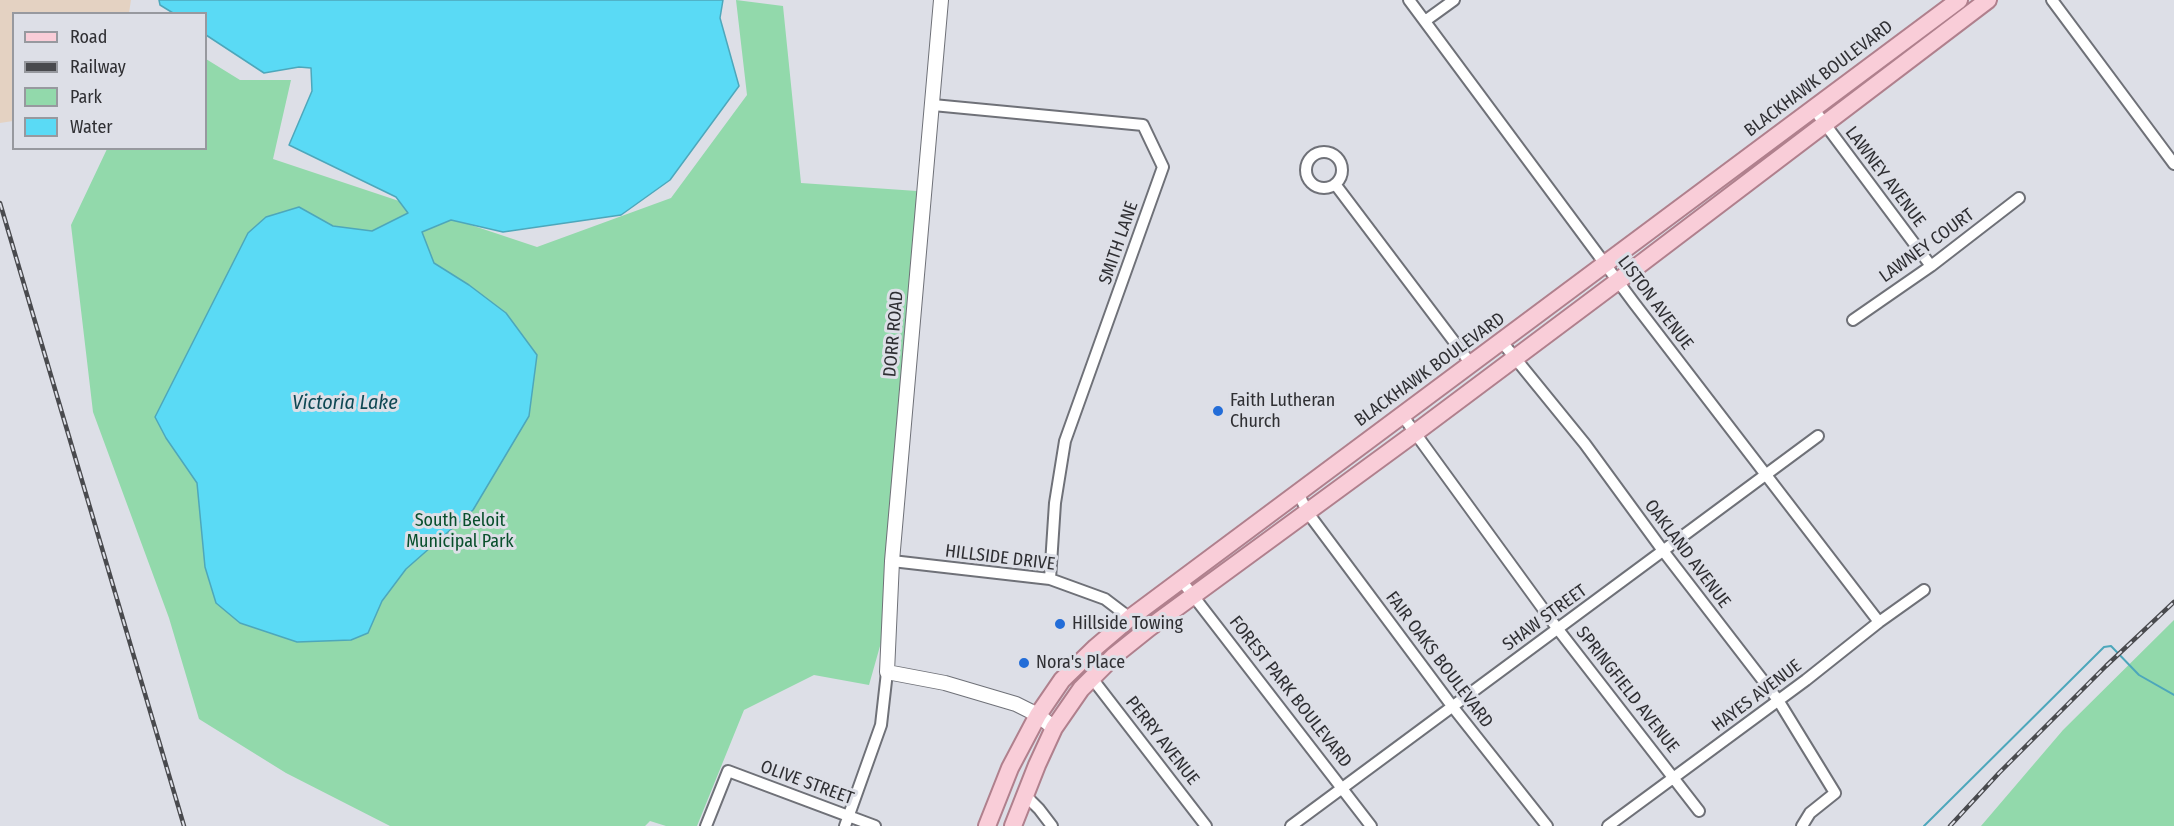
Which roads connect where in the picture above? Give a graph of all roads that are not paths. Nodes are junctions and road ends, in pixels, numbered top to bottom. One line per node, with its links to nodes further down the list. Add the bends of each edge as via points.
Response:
1 (941, 0): 8 (street, DORR ROAD)
2 (1409, 0): 7 (street, LISTON AVENUE)
3 (1454, 0): 7 (street)
4 (1959, 0): 9 (main road, BLACKHAWK BOULEVARD)
5 (2052, 0): 11 (street)
6 (1985, 3): 10 (main road)
7 (1425, 21): 14 (street, LISTON AVENUE)
8 (933, 105): 28 (street, DORR ROAD); 29 (street, SMITH LANE, via 1143,125 1163,167 1065,441 1055,503)
9 (1813, 108): 10 (street, LAWNEY AVENUE); 14 (main road, BLACKHAWK BOULEVARD)
10 (1826, 125): 15 (street, LAWNEY AVENUE); 16 (main road)
11 (2174, 164)
12 (1335, 184): 20 (street)
13 (2019, 198): 15 (street, LAWNEY COURT)
14 (1605, 264): 16 (street, LISTON AVENUE); 18 (main road, BLACKHAWK BOULEVARD)
15 (1930, 266): 17 (street, LAWNEY COURT)
16 (1618, 281): 19 (main road); 24 (street, LISTON AVENUE)
17 (1853, 320)
18 (1502, 342): 19 (street, OAKLAND AVENUE); 20 (main road, BLACKHAWK BOULEVARD)
19 (1516, 358): 22 (main road); 27 (street, OAKLAND AVENUE)
20 (1471, 364): 21 (main road, BLACKHAWK BOULEVARD)
21 (1402, 415): 22 (street, SPRINGFIELD AVENUE); 25 (main road, BLACKHAWK BOULEVARD)
22 (1415, 434): 26 (main road); 35 (street, SPRINGFIELD AVENUE)
23 (1818, 436): 24 (street, SHAW STREET)
24 (1766, 475): 27 (street, SHAW STREET); 34 (street, LISTON AVENUE)
25 (1298, 493): 26 (street, FAIR OAKS BOULEVARD); 30 (main road, BLACKHAWK BOULEVARD)
26 (1308, 513): 32 (main road); 39 (street, FAIR OAKS BOULEVARD)
27 (1664, 552): 35 (street, SHAW STREET); 38 (street, OAKLAND AVENUE)
28 (892, 561): 29 (street, HILLSIDE DRIVE); 36 (street, DORR ROAD)
29 (1050, 579): 33 (street, HILLSIDE DRIVE, via 1105,600)
30 (1181, 580): 32 (street, FOREST PARK BOULEVARD); 33 (main road, BLACKHAWK BOULEVARD)
31 (1924, 590): 34 (street, HAYES AVENUE)
32 (1195, 596): 37 (main road, via 1149,628); 43 (street, FOREST PARK BOULEVARD)
33 (1130, 618): 40 (main road, BLACKHAWK BOULEVARD, via 1062,680)
34 (1879, 622): 38 (street, HAYES AVENUE)
35 (1557, 628): 39 (street, SHAW STREET); 42 (street, SPRINGFIELD AVENUE)
36 (887, 672): 40 (street, via 945,683 1016,704); 46 (street, via 881,725)
37 (1092, 678): 41 (main road); 52 (street, PERRY AVENUE)
38 (1778, 700): 42 (street, HAYES AVENUE); 57 (street, OAKLAND AVENUE, via 1835,793 1810,813)
39 (1452, 706): 43 (street, SHAW STREET); 55 (street, FAIR OAKS BOULEVARD)
40 (1038, 715): 41 (street); 49 (main road, BLACKHAWK BOULEVARD, via 1017,751)
41 (1054, 728): 44 (main road)
42 (1674, 778): 45 (street, SPRINGFIELD AVENUE); 56 (street, HAYES AVENUE)
43 (1342, 788): 53 (street, SHAW STREET); 54 (street, FOREST PARK BOULEVARD)
44 (1025, 795): 50 (main road); 51 (street)
45 (1699, 811)
46 (847, 821): 47 (street, OLIVE STREET, via 728,771); 48 (street, OLIVE STREET)
47 (706, 826)
48 (875, 826)
49 (987, 826)
50 (1013, 826)
51 (1052, 826)
52 (1206, 826)
53 (1291, 826)
54 (1371, 826)
55 (1547, 826)
56 (1608, 826)
57 (1802, 826)

